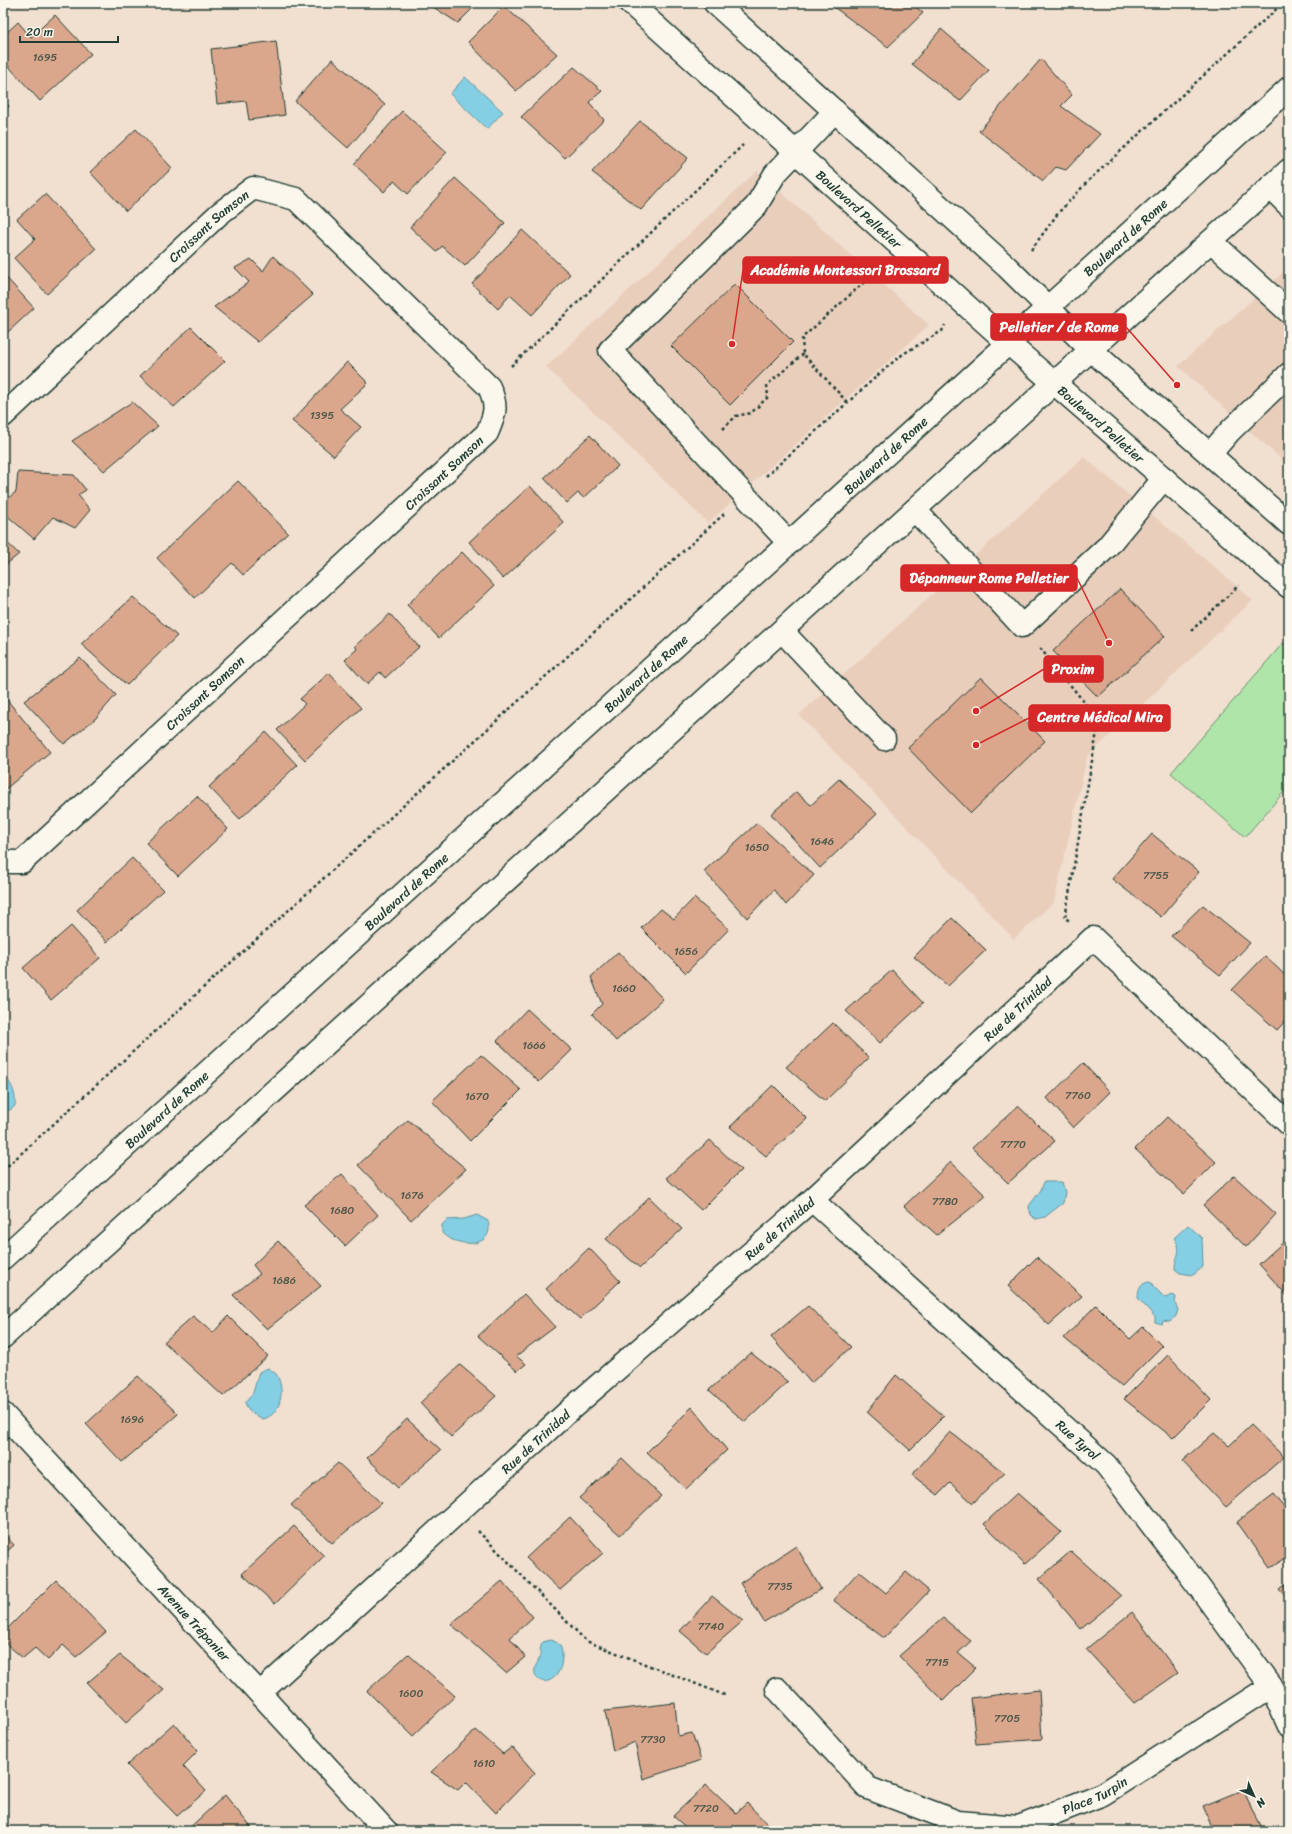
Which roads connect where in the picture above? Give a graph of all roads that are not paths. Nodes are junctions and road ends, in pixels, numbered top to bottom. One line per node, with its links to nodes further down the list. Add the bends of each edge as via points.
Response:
1 (630, 3): 5 (street, Boulevard Pelletier)
2 (715, 3): 4 (street)
3 (1289, 88): 10 (street, Boulevard de Rome)
4 (835, 111): 5 (street); 10 (street)
5 (795, 153): 12 (street, Boulevard Pelletier); 21 (street, via 775,174 756,206 610,350)
6 (1289, 170): 7 (street)
7 (1270, 187): 8 (street); 9 (street)
8 (1289, 206)
9 (1211, 241): 11 (street); 13 (street)
10 (1048, 307): 12 (street, Boulevard de Rome); 13 (street)
11 (1289, 312)
12 (1008, 343): 15 (street, Boulevard Pelletier); 21 (street, Boulevard de Rome)
13 (1091, 350): 15 (street); 17 (street)
14 (1289, 374): 17 (street)
15 (1054, 384): 18 (street, Boulevard Pelletier); 19 (street)
16 (3, 416): 25 (street, Croissant Samson, via 219,214 253,188 296,199 489,387 494,397 496,414 487,433 22,862)
17 (1210, 454): 20 (street)
18 (1164, 478): 19 (street, via 1107,547 1022,626); 22 (street, Boulevard Pelletier)
19 (915, 510): 23 (street)
20 (1289, 524)
21 (789, 543): 28 (street, Boulevard de Rome)
22 (1289, 587)
23 (782, 631): 24 (street); 29 (street)
24 (884, 739)
25 (3, 862)
26 (1289, 1124): 27 (street, Rue de Trinidad, via 1093,938)
27 (812, 1200): 31 (street, Rue Tyrol, via 1106,1465 1199,1586); 33 (street, Rue de Trinidad, via 572,1408)
28 (3, 1258)
29 (3, 1337)
30 (3, 1414): 33 (street, Avenue Trépanier)
31 (1271, 1686): 32 (street, Place Turpin, via 1103,1794 1019,1827 958,1822 868,1788); 34 (street, Rue Tyrol)
32 (776, 1689)
33 (260, 1693): 35 (street, Avenue Trépanier)
34 (1289, 1726)
35 (386, 1831)

